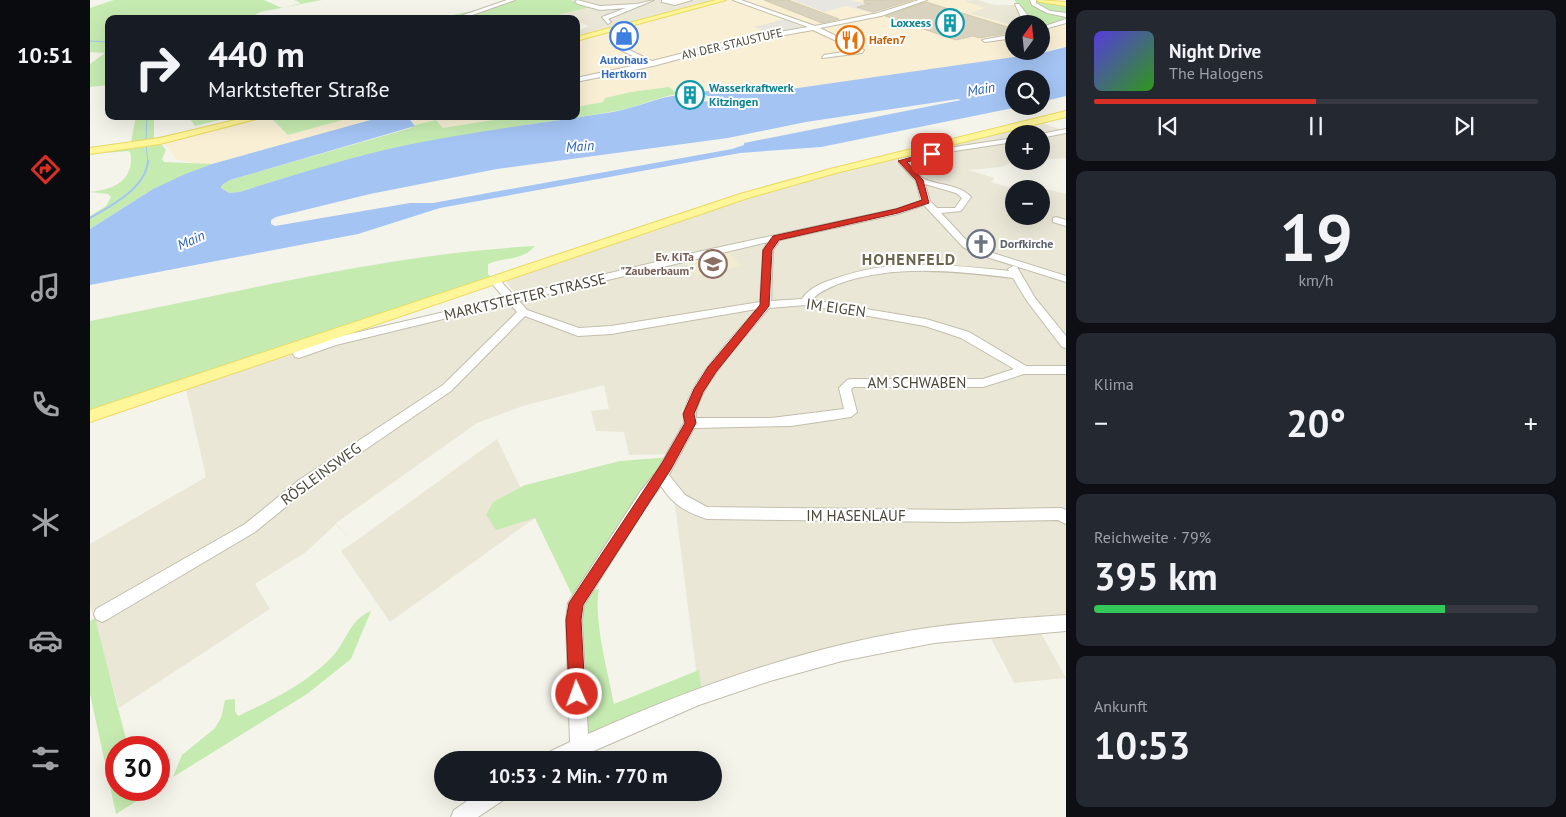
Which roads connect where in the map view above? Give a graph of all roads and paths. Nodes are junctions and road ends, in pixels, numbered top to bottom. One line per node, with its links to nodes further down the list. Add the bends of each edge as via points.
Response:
1 (512, 0): 14 (street)
2 (580, 0): 12 (street, via 580,4 597,8)
3 (651, 0): 12 (street)
4 (689, 0): 10 (street)
5 (723, 0): 22 (main road)
6 (736, 0): 20 (street)
7 (924, 0): 20 (street, AN DER STAUSTUFE, via 892,11)
8 (1034, 0): 16 (street, via 1034,4 1045,11)
9 (1040, 0): 11 (main road)
10 (664, 1)
11 (1066, 4)
12 (640, 5): 18 (street, via 604,18)
13 (1017, 5): 15 (street)
14 (467, 15)
15 (1023, 15)
16 (1066, 16)
17 (1066, 21): 19 (street)
18 (608, 22)
19 (1050, 26)
20 (812, 27): 25 (street, via 862,51); 26 (street, AN DER STAUSTUFE, via 738,41)
21 (1005, 37): 23 (street)
22 (580, 39)
23 (985, 40)
24 (621, 48): 26 (street)
25 (824, 57)
26 (653, 64): 27 (street, AN DER STAUSTUFE)
27 (580, 79)
28 (1066, 114): 43 (main road, via 784,184)
29 (247, 120): 33 (main road, via 160,141)
30 (1066, 131): 31 (street)
31 (1050, 134)
32 (1005, 141): 34 (street, via 902,161)
33 (90, 151)
34 (920, 180): 35 (street); 36 (street, via 967,197 958,211)
35 (926, 202): 36 (street); 39 (street, MARKTSTEFTER STRASSE)
36 (936, 212): 40 (street, via 966,245 977,252)
37 (1056, 220): 38 (street)
38 (1066, 223)
39 (776, 238): 44 (street, MARKTSTEFTER STRASSE); 46 (street, via 768,250)
40 (1010, 262): 41 (street); 42 (street)
41 (1015, 275): 45 (street, via 924,267 876,271 850,275 816,290); 48 (street)
42 (1066, 279)
43 (494, 280): 44 (street); 52 (main road)
44 (514, 300): 47 (street); 49 (street, MARKTSTEFTER STRASSE, via 333,342)
45 (806, 302): 46 (street, IM EIGEN); 50 (street, IM EIGEN, via 926,323 965,335)
46 (765, 306): 47 (street, IM EIGEN, via 611,330 578,332); 53 (street, via 708,377 689,414)
47 (523, 312): 56 (street, RÖSLEINSWEG, via 447,388 304,484 250,528)
48 (1066, 344)
49 (299, 354)
50 (1024, 370): 51 (street); 53 (street, AM SCHWABEN, via 983,383 850,383 845,388 851,412 822,418 758,425)
51 (1066, 370)
52 (90, 416)
53 (690, 423): 54 (street)
54 (662, 475): 55 (street, IM HASENLAUF, via 673,494 688,508 707,513 1061,514); 58 (street, via 576,603)
55 (1066, 518)
56 (102, 614)
57 (1066, 623): 58 (street, via 916,638 843,652 730,685)
58 (579, 746): 59 (street)
59 (570, 751)
60 (485, 801): 61 (street)
61 (461, 817)

